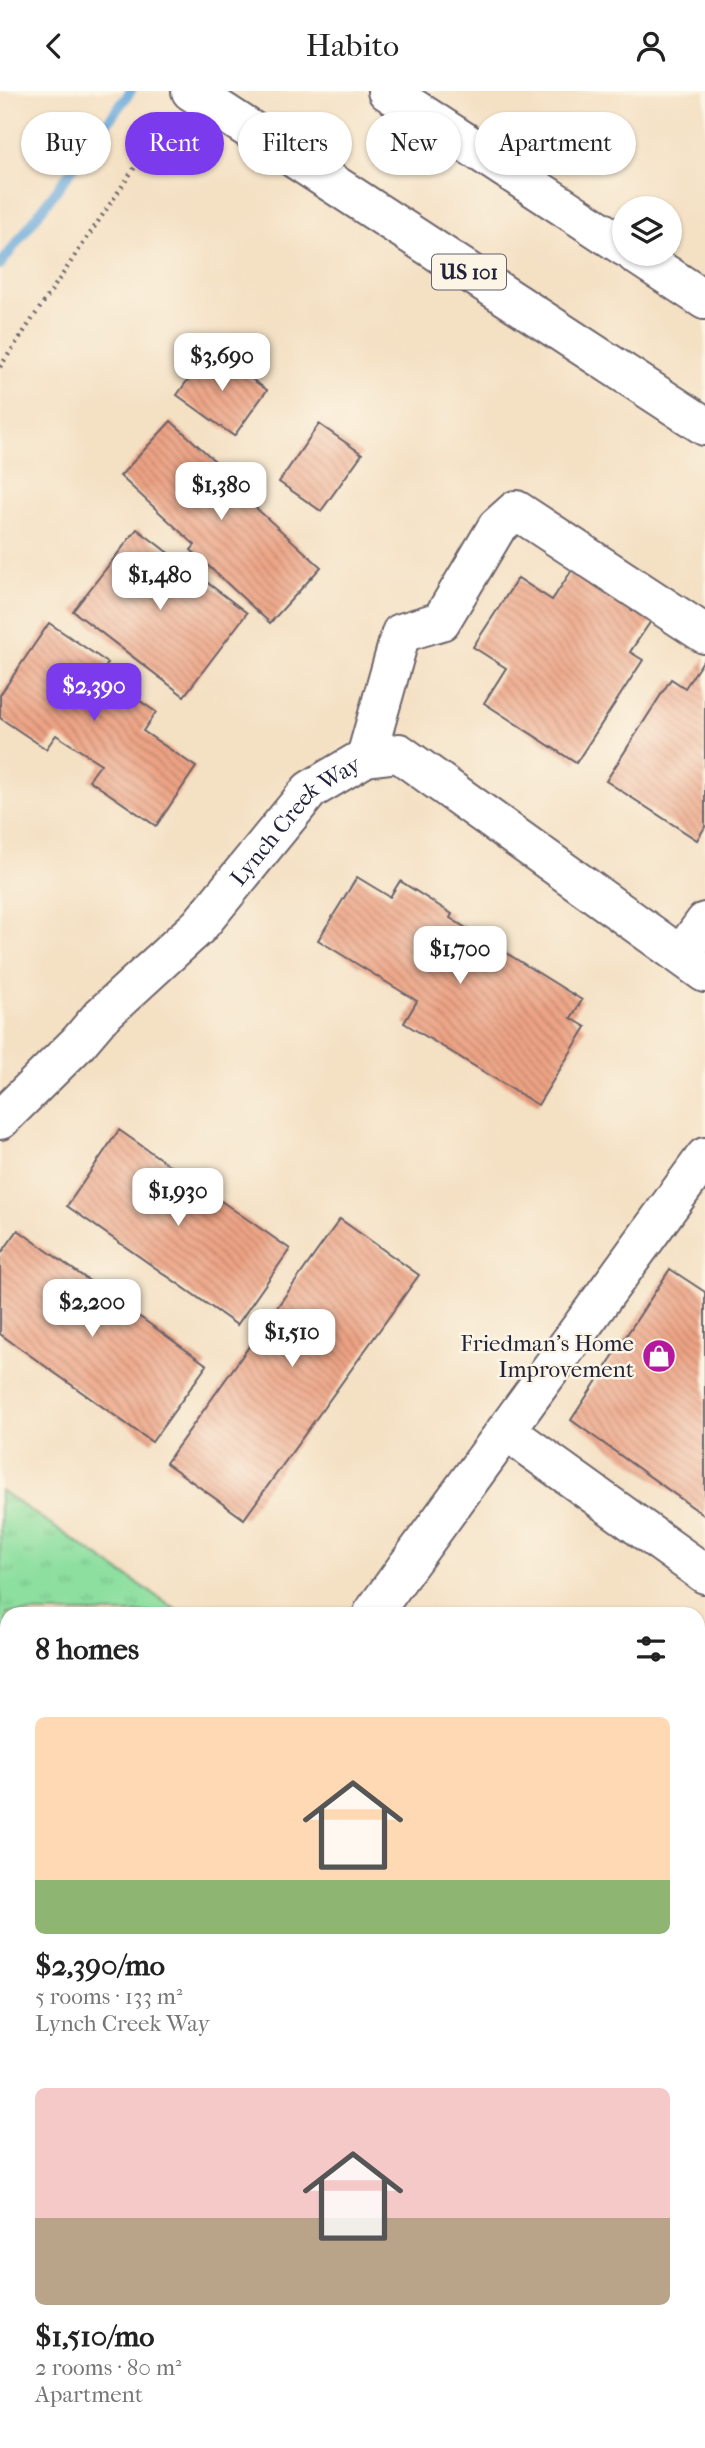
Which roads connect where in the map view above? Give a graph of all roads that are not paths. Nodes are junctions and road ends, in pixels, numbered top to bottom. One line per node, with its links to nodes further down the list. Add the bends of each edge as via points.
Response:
1 (387, 91): 3 (main road)
2 (181, 103): 6 (main road, US 101, via 233,119)
3 (612, 238)
4 (653, 266): 5 (main road)
5 (705, 300)
6 (705, 426)
7 (705, 634): 8 (main road, via 516,510 497,527 441,621 401,633)
8 (366, 757): 10 (main road, Lynch Creek Way, via 399,753); 11 (main road, Lynch Creek Way, via 310,790 200,926 101,1016)
9 (705, 922): 10 (main road)
10 (693, 964)
11 (0, 1120)
12 (705, 1157): 13 (main road)
13 (506, 1431): 14 (main road); 15 (main road)
14 (705, 1574)
15 (377, 1607)

